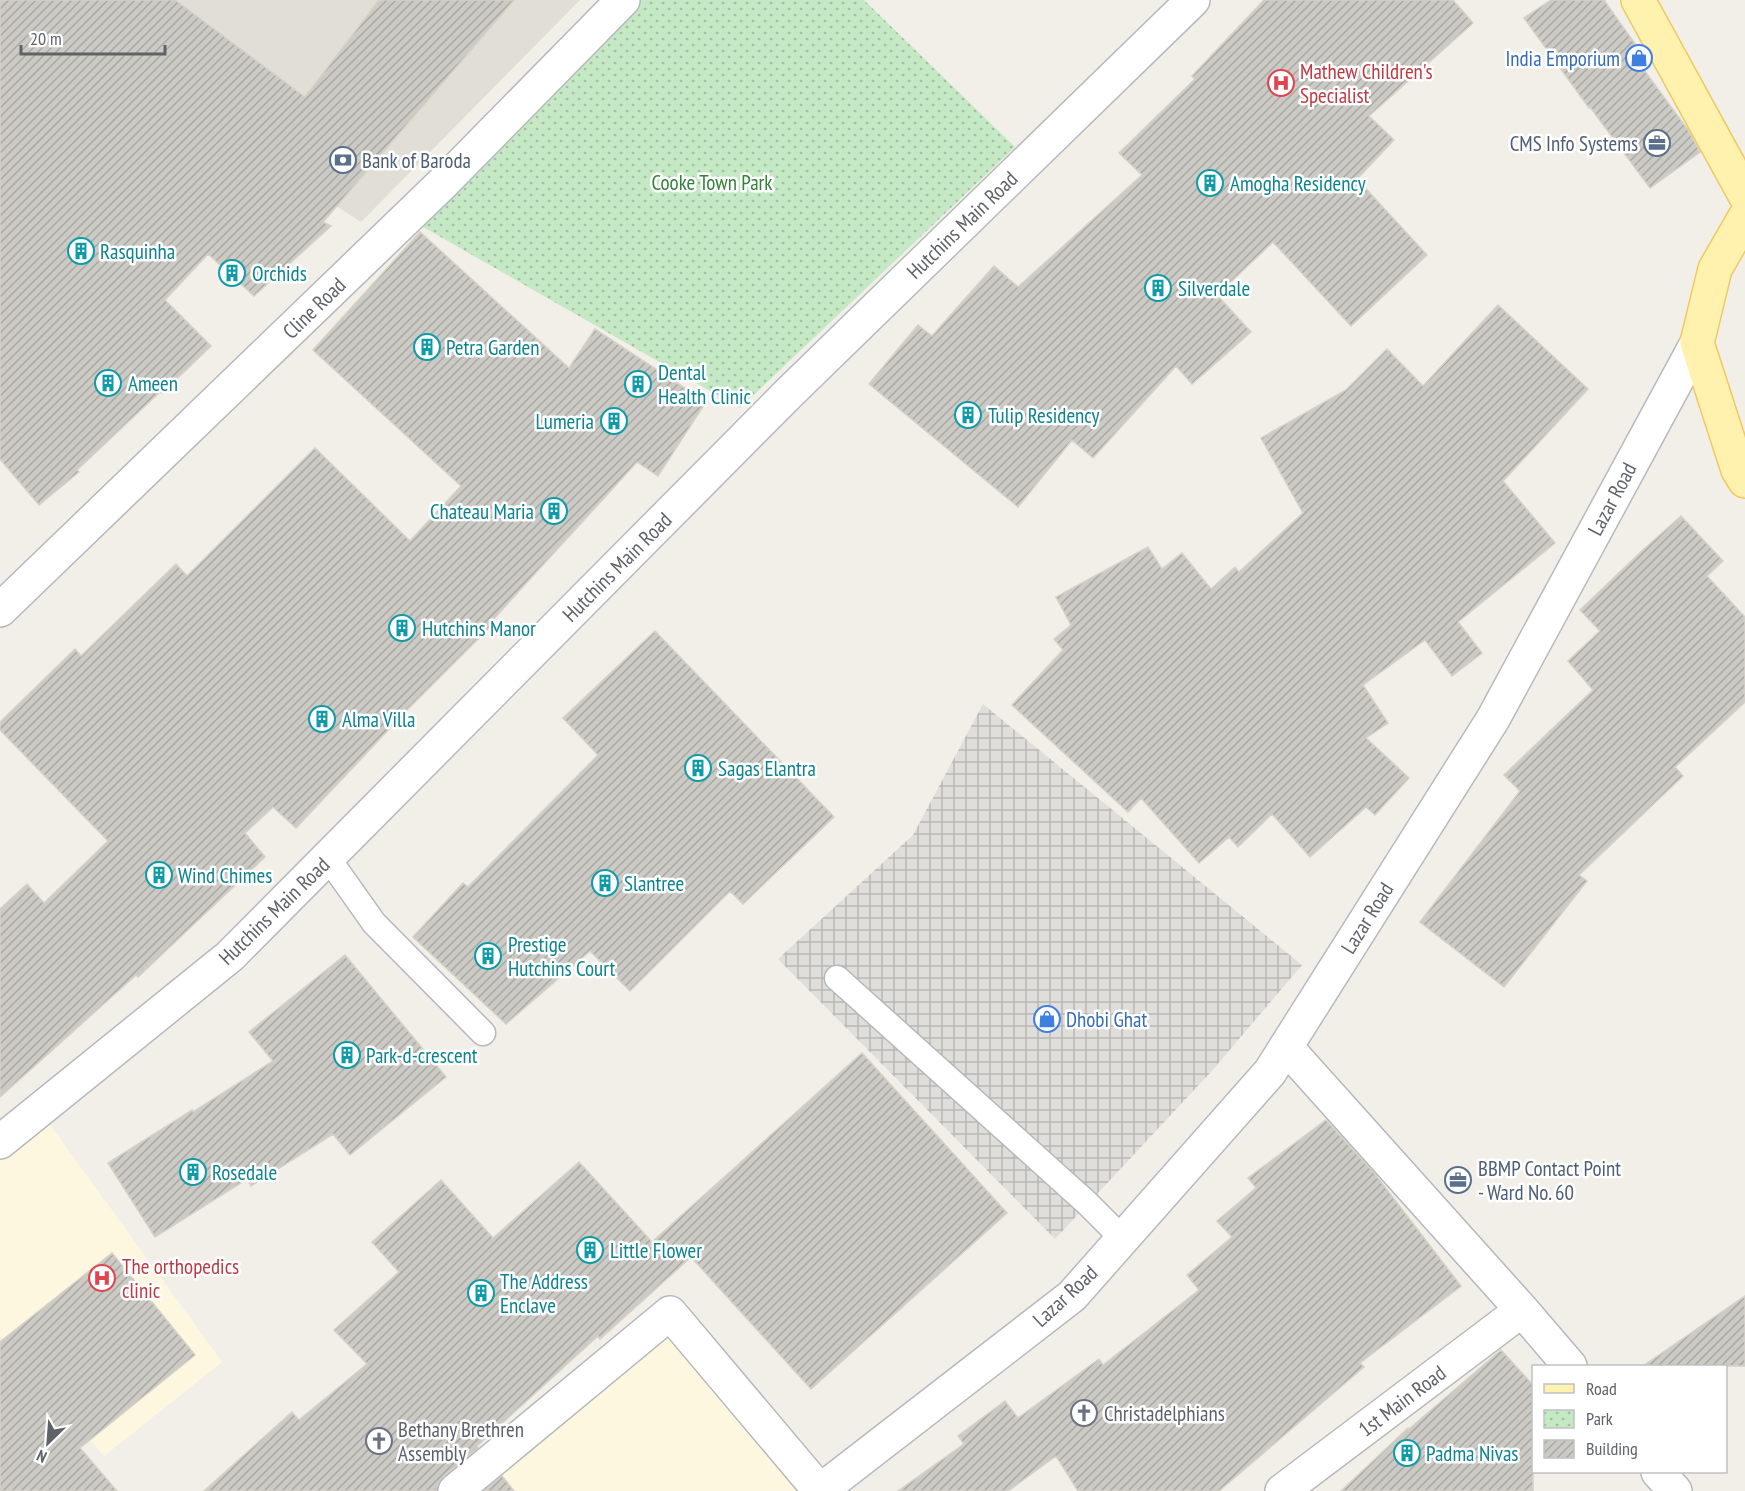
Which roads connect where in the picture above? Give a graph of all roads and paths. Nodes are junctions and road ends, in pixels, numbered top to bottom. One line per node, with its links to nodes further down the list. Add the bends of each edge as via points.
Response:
1 (623, 0): 8 (street, Cline Road, via 444,182)
2 (1193, 0): 9 (street, Hutchins Main Road, via 789,393)
3 (1638, 0): 4 (main road)
4 (1745, 195)
5 (1745, 217): 6 (main road, Lazar Road, via 1715,269)
6 (1697, 343): 7 (main road); 12 (street, Lazar Road, via 1493,719)
7 (1745, 481)
8 (0, 610)
9 (328, 858): 11 (lane, via 374,924); 13 (street, Hutchins Main Road, via 230,956)
10 (837, 978): 14 (lane)
11 (483, 1033)
12 (1286, 1047): 14 (street, Lazar Road, via 1270,1072); 15 (street)
13 (0, 1142)
14 (1123, 1239): 20 (street, Lazar Road, via 1072,1296)
15 (1522, 1310): 16 (street); 18 (street, 1st Main Road)
16 (1569, 1365)
17 (1659, 1473): 21 (street)
18 (1284, 1490)
19 (455, 1491): 20 (street, via 670,1313)
20 (820, 1491)
21 (1675, 1491)

